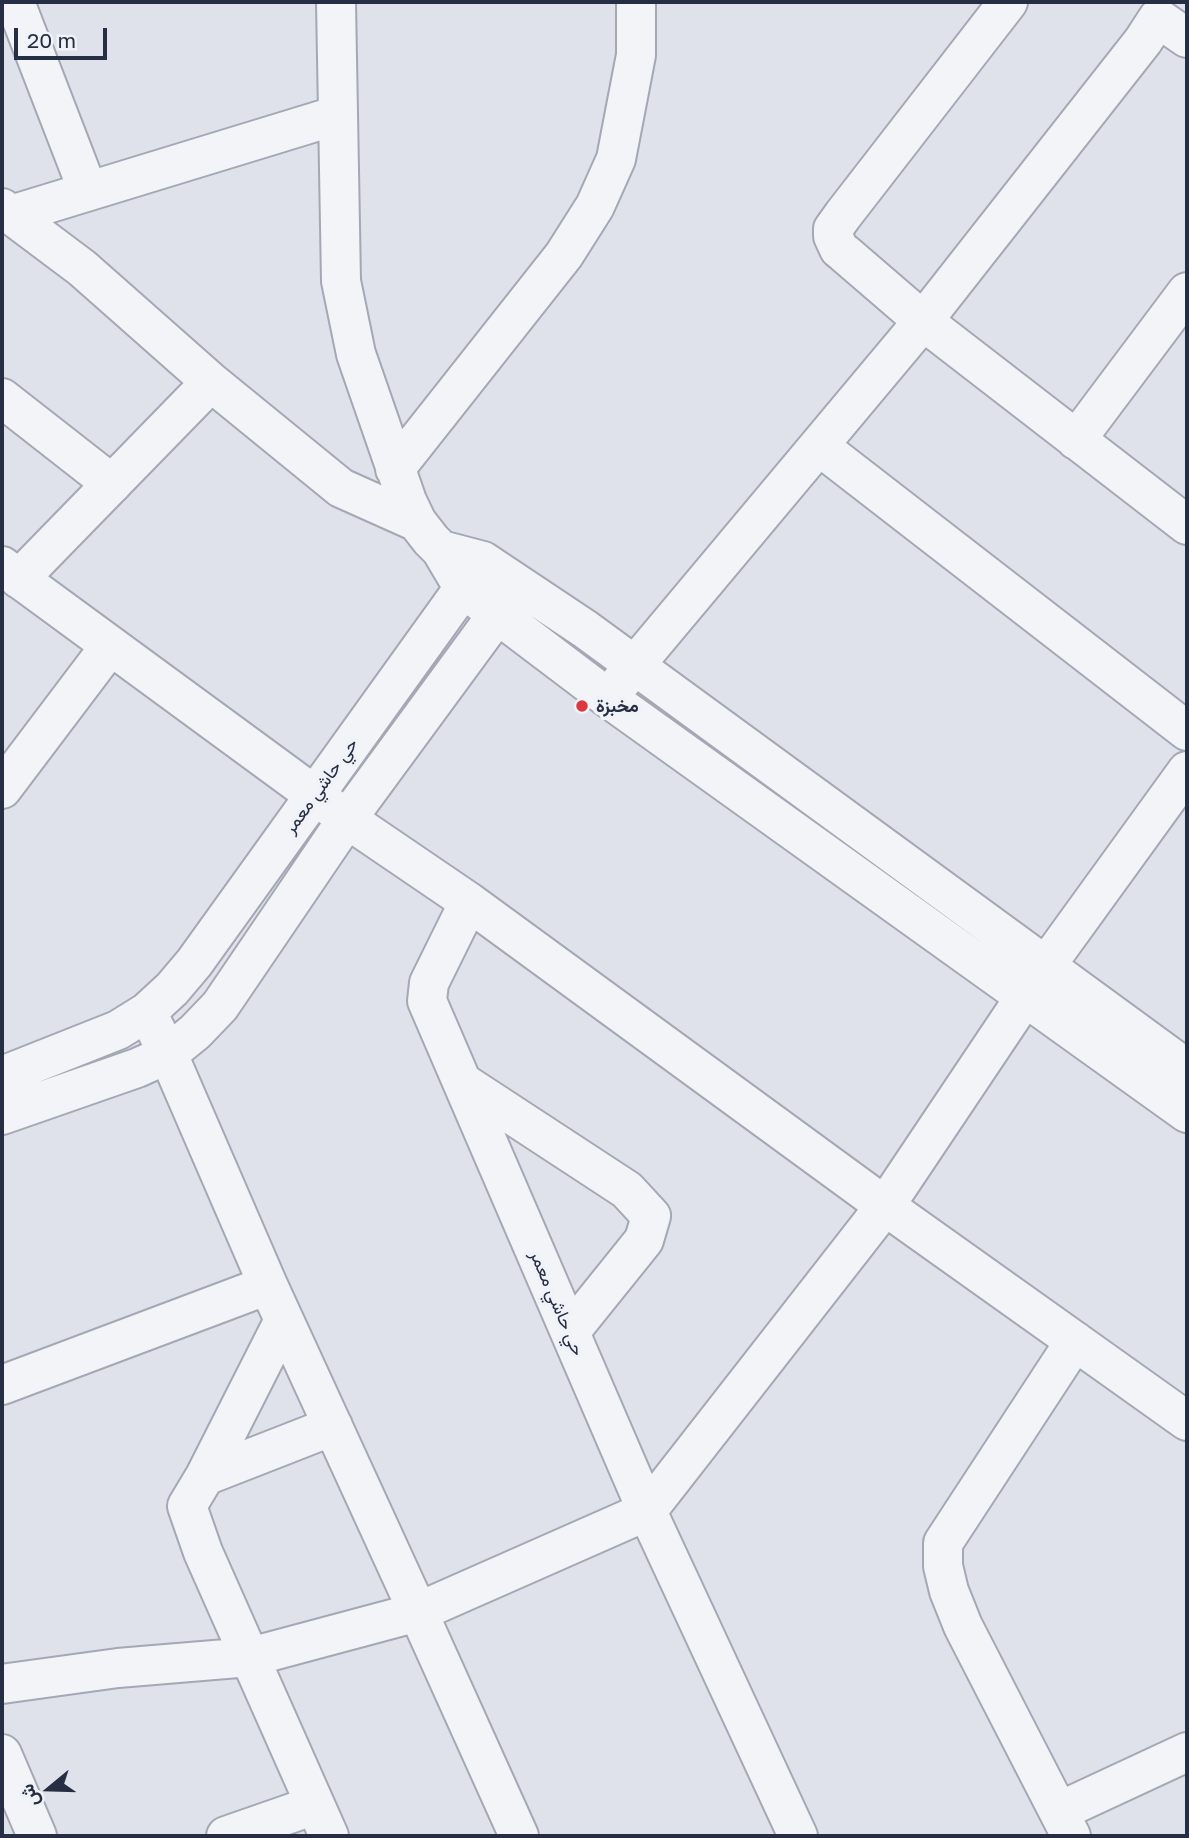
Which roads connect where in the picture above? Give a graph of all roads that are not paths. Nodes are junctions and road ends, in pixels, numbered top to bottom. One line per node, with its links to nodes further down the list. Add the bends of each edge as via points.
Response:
1 (15, 2): 7 (street)
2 (336, 2): 6 (street)
3 (636, 2): 15 (street, via 636,55 615,159 596,206 564,255)
4 (1008, 2): 10 (street, via 833,229 839,249)
5 (1159, 19): 10 (street)
6 (338, 115): 7 (street); 15 (street, via 341,281 356,354)
7 (88, 191): 8 (street)
8 (7, 211): 11 (street, via 82,268)
9 (1187, 292): 13 (street)
10 (923, 321): 13 (street); 14 (street)
11 (211, 382): 16 (street); 18 (street, via 341,488)
12 (2, 398): 16 (street)
13 (1076, 440): 17 (street)
14 (819, 446): 23 (street); 25 (street)
15 (395, 469): 18 (street)
16 (112, 484): 19 (street)
17 (1187, 525)
18 (429, 536): 20 (street)
19 (10, 573): 22 (street)
20 (473, 575): 21 (street); 28 (street, حي حاشي معمر)
21 (508, 600): 23 (street); 24 (street, via 556,660); 29 (street)
22 (110, 646): 27 (street); 28 (street)
23 (636, 665): 24 (street); 31 (street)
24 (608, 698): 31 (street)
25 (1187, 731)
26 (1187, 771): 31 (street)
27 (2, 789)
28 (314, 795): 29 (street); 32 (street, حي حاشي معمر, via 194,962)
29 (347, 819): 30 (street); 33 (street, via 220,1006)
30 (469, 902): 36 (street, حي حاشي معمر, via 429,983 427,1001); 39 (street)
31 (1035, 982): 34 (street); 37 (street); 39 (street)
32 (147, 1012): 33 (street); 35 (street, حي حاشي معمر, via 118,1030)
33 (168, 1054): 38 (street); 40 (street)
34 (1187, 1069)
35 (2, 1076)
36 (462, 1082): 42 (street, حي حاشي معمر); 42 (street, via 627,1190 651,1216 644,1240)
37 (1187, 1113)
38 (2, 1115)
39 (885, 1206): 43 (street); 48 (street)
40 (268, 1285): 41 (street); 44 (street)
41 (284, 1320): 46 (street); 47 (street)
42 (570, 1332): 48 (street, حي حاشي معمر)
43 (1075, 1341): 45 (street); 55 (street, via 943,1543 949,1591 963,1626)
44 (2, 1385)
45 (1187, 1421)
46 (332, 1426): 47 (street); 49 (street)
47 (205, 1476): 50 (street, via 187,1506)
48 (647, 1511): 49 (street); 59 (street, حي حاشي معمر)
49 (418, 1612): 50 (street); 58 (street)
50 (250, 1657): 51 (street, via 118,1668); 54 (street)
51 (2, 1685)
52 (1187, 1752): 55 (street)
53 (2, 1754): 56 (street)
54 (322, 1821): 57 (street)
55 (1065, 1824)
56 (37, 1836)
57 (226, 1836)
58 (519, 1836)
59 (798, 1836)

